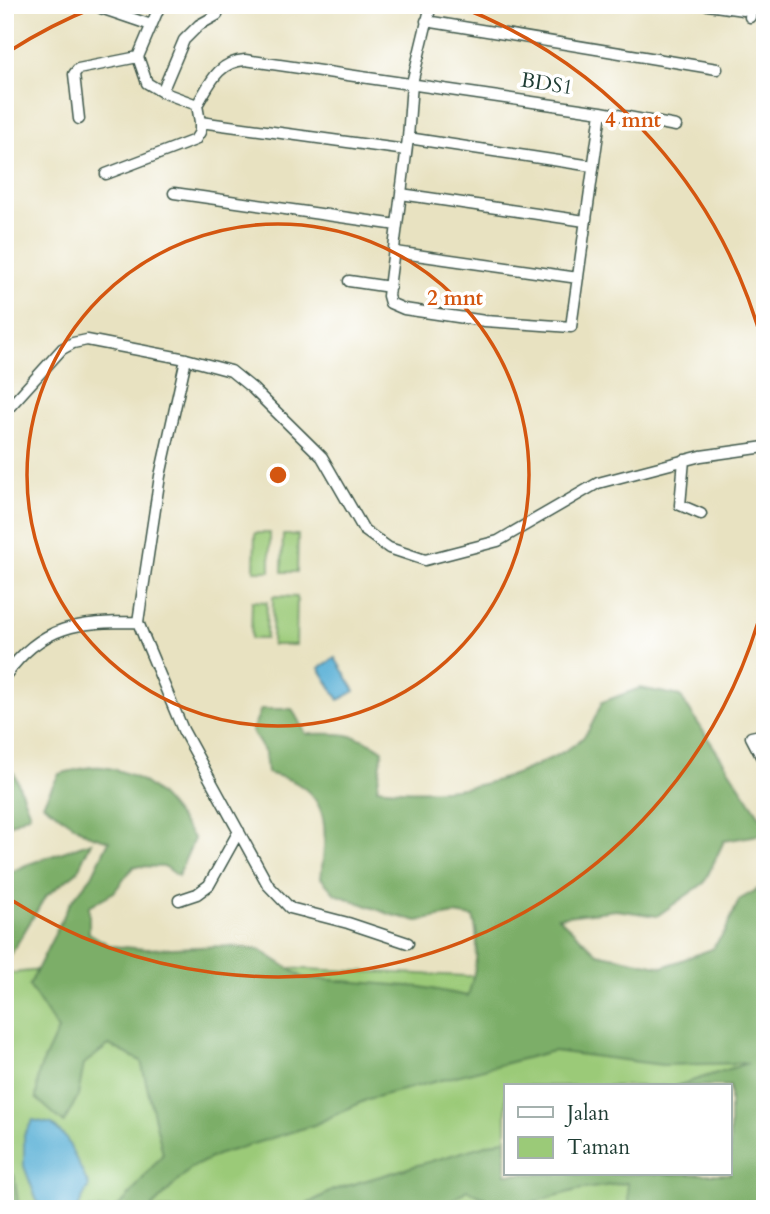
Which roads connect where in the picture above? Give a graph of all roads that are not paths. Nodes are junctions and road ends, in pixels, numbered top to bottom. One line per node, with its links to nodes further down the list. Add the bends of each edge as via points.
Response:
1 (160, 5): 8 (street)
2 (431, 5): 7 (street)
3 (708, 5): 5 (street)
4 (101, 8): 8 (street)
5 (748, 11)
6 (217, 15): 12 (street, via 184,40)
7 (426, 21): 10 (street); 11 (street)
8 (152, 25): 9 (street)
9 (138, 57): 12 (street, via 147,83); 15 (street, via 78,69 74,74)
10 (717, 69)
11 (412, 83): 13 (street, BDS1, via 234,61 222,66); 14 (street, BDS1); 18 (street)
12 (162, 92): 13 (street)
13 (197, 105): 16 (street)
14 (601, 112): 17 (street, BDS1); 20 (street)
15 (79, 119)
16 (200, 122): 19 (street); 21 (street, via 195,140)
17 (676, 126)
18 (408, 138): 19 (street); 20 (street)
19 (406, 150): 23 (street)
20 (592, 166): 24 (street)
21 (106, 174)
22 (174, 193): 25 (street)
23 (401, 194): 24 (street); 25 (street)
24 (585, 221): 27 (street)
25 (397, 225): 26 (street)
26 (395, 252): 27 (street); 29 (street)
27 (578, 278): 29 (street, via 573,326 569,328 404,309 390,303)
28 (349, 281): 29 (street)
29 (390, 287)
30 (186, 359): 31 (street, via 87,340 73,343 62,349); 33 (street, via 231,371 252,388 321,457 364,530 390,548 425,560 498,541 598,483); 35 (street, via 160,476)
31 (5, 412)
32 (765, 447): 33 (street)
33 (684, 460): 34 (street, via 680,505)
34 (701, 514)
35 (138, 622): 36 (street, via 99,622 64,629 37,640); 39 (street, via 168,699)
36 (5, 676)
37 (765, 734): 38 (street, via 751,737)
38 (765, 764)
39 (239, 831): 40 (street, via 209,886); 41 (street, via 268,885 290,908)
40 (179, 900)
41 (408, 943)

